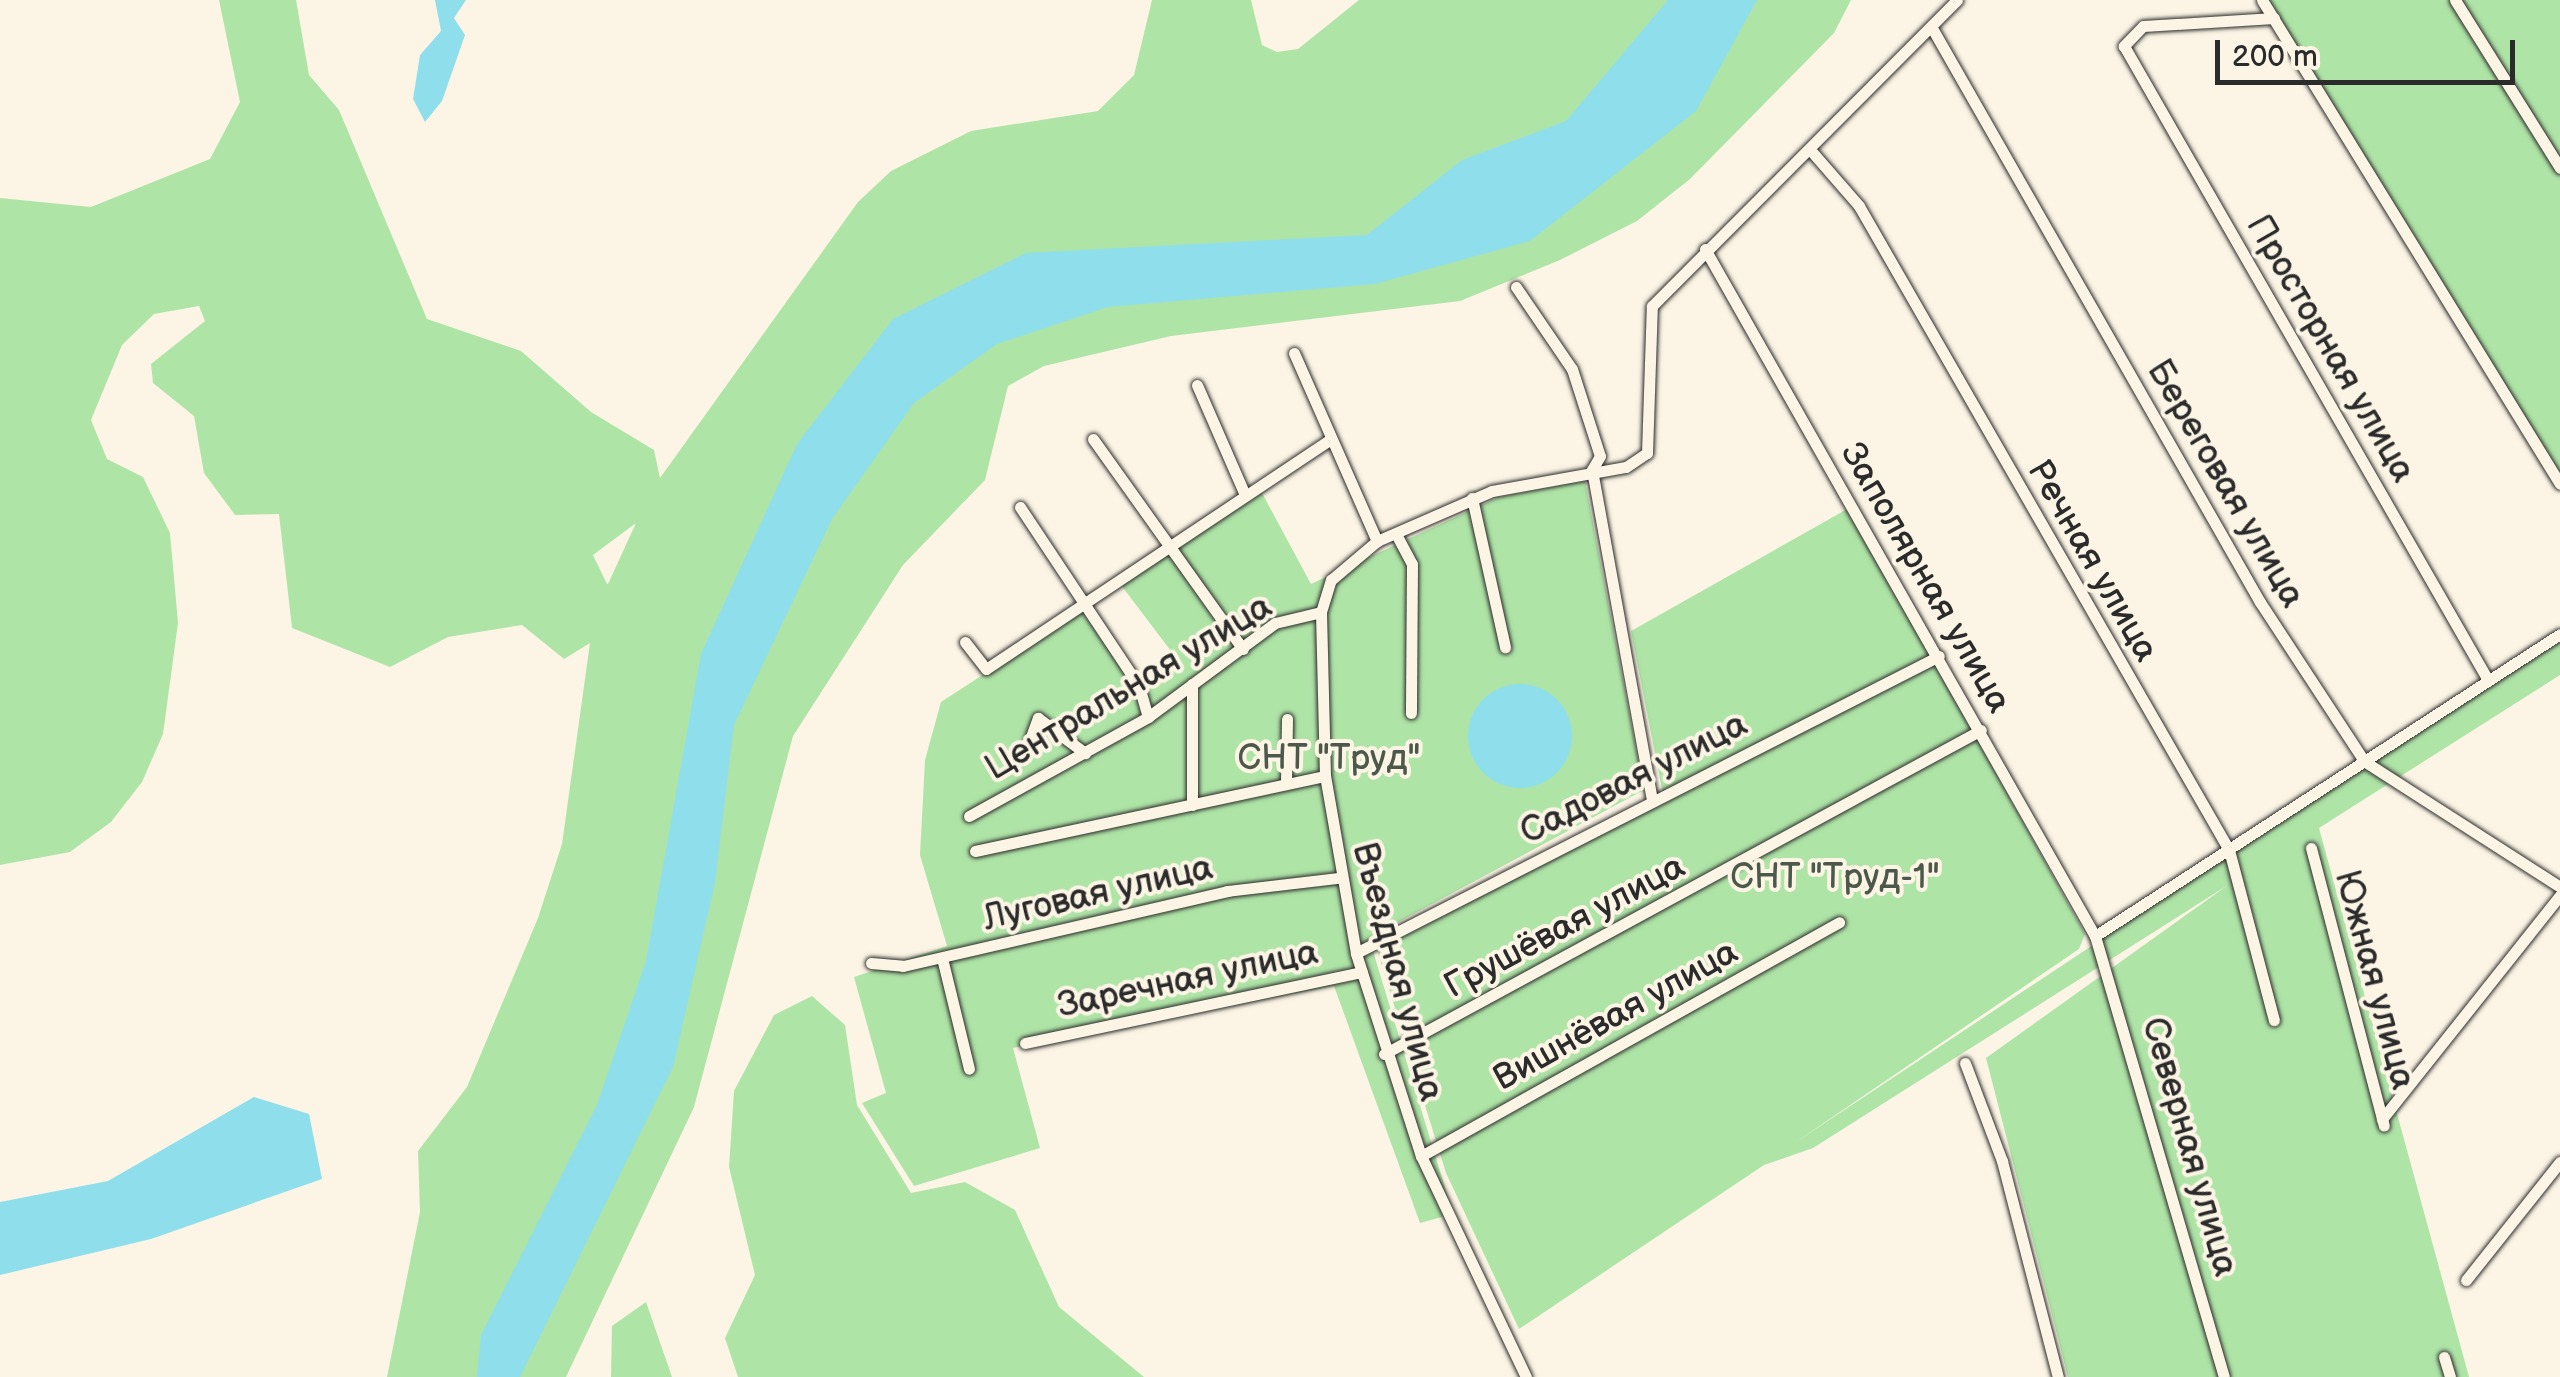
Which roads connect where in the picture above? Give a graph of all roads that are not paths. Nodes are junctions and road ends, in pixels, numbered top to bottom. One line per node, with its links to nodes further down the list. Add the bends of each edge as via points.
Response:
1 (1957, 0): 5 (street)
2 (2262, 0): 4 (street)
3 (2455, 0): 7 (street)
4 (2274, 18): 15 (street); 29 (street, Просторная улица, via 2143,26 2124,46)
5 (1932, 28): 6 (street); 37 (street, Береговая улица, via 2260,602)
6 (1814, 153): 8 (street); 44 (street, Речная улица, via 1859,206)
7 (2560, 168)
8 (1705, 249): 14 (street, via 1652,306 1647,454); 28 (street, Заполярная улица)
9 (1516, 287): 14 (street, via 1572,369 1600,456)
10 (1294, 353): 13 (street)
11 (1197, 385): 16 (street)
12 (1093, 438): 21 (street)
13 (1329, 440): 16 (street); 20 (street)
14 (1592, 470): 17 (street); 40 (street)
15 (2560, 484)
16 (1245, 495): 21 (street)
17 (1472, 498): 19 (street); 26 (street)
18 (1020, 507): 22 (street)
19 (1396, 534): 20 (street); 31 (street, via 1412,564)
20 (1377, 540): 23 (street, via 1332,580)
21 (1164, 548): 22 (street); 27 (street)
22 (1083, 603): 25 (street, via 986,669); 32 (street, via 1139,686)
23 (1320, 612): 27 (street, Центральная улица, via 1276,623); 38 (street, Въездная улица)
24 (2560, 634): 29 (street)
25 (964, 642)
26 (1506, 646)
27 (1242, 649): 30 (street, Центральная улица)
28 (1939, 656): 34 (street, Заполярная улица); 40 (street, Садовая улица)
29 (2488, 680): 37 (street)
30 (1192, 684): 32 (street, Центральная улица); 41 (street)
31 (1411, 713)
32 (1148, 717): 36 (street, Центральная улица)
33 (1287, 719): 39 (street)
34 (1981, 730): 50 (street, Заполярная улица); 57 (street, Грушёвая улица)
35 (1028, 745): 36 (street, via 1038,718)
36 (1085, 753): 42 (street, Центральная улица)
37 (2364, 761): 44 (street); 47 (street, Береговая улица)
38 (1325, 776): 39 (street); 46 (street, Въездная улица)
39 (1286, 784): 41 (street)
40 (1652, 799): 51 (street, Садовая улица)
41 (1192, 805): 45 (street)
42 (969, 816)
43 (2311, 848): 48 (street, Южная улица, via 2383,1122)
44 (2229, 850): 50 (street); 55 (street, Речная улица)
45 (975, 851)
46 (1338, 878): 51 (street, Въездная улица); 52 (street, Луговая улица, via 1227,892)
47 (2560, 886)
48 (2560, 895)
49 (1839, 922): 60 (street, Вишнёвая улица)
50 (2095, 936): 66 (street, Северная улица)
51 (1356, 953): 54 (street, Въездная улица)
52 (942, 958): 53 (street, Луговая улица); 59 (street)
53 (872, 963)
54 (1362, 972): 56 (street, Заречная улица); 57 (street, Въездная улица)
55 (2274, 1020)
56 (1025, 1043)
57 (1384, 1054): 60 (street, Въездная улица)
58 (1964, 1063): 65 (street, via 2002,1162)
59 (970, 1069)
60 (1420, 1156): 64 (street, Въездная улица)
61 (2560, 1162): 62 (street)
62 (2466, 1280)
63 (2444, 1357): 67 (street)
64 (1526, 1377)
65 (2058, 1377)
66 (2224, 1377)
67 (2450, 1377)

